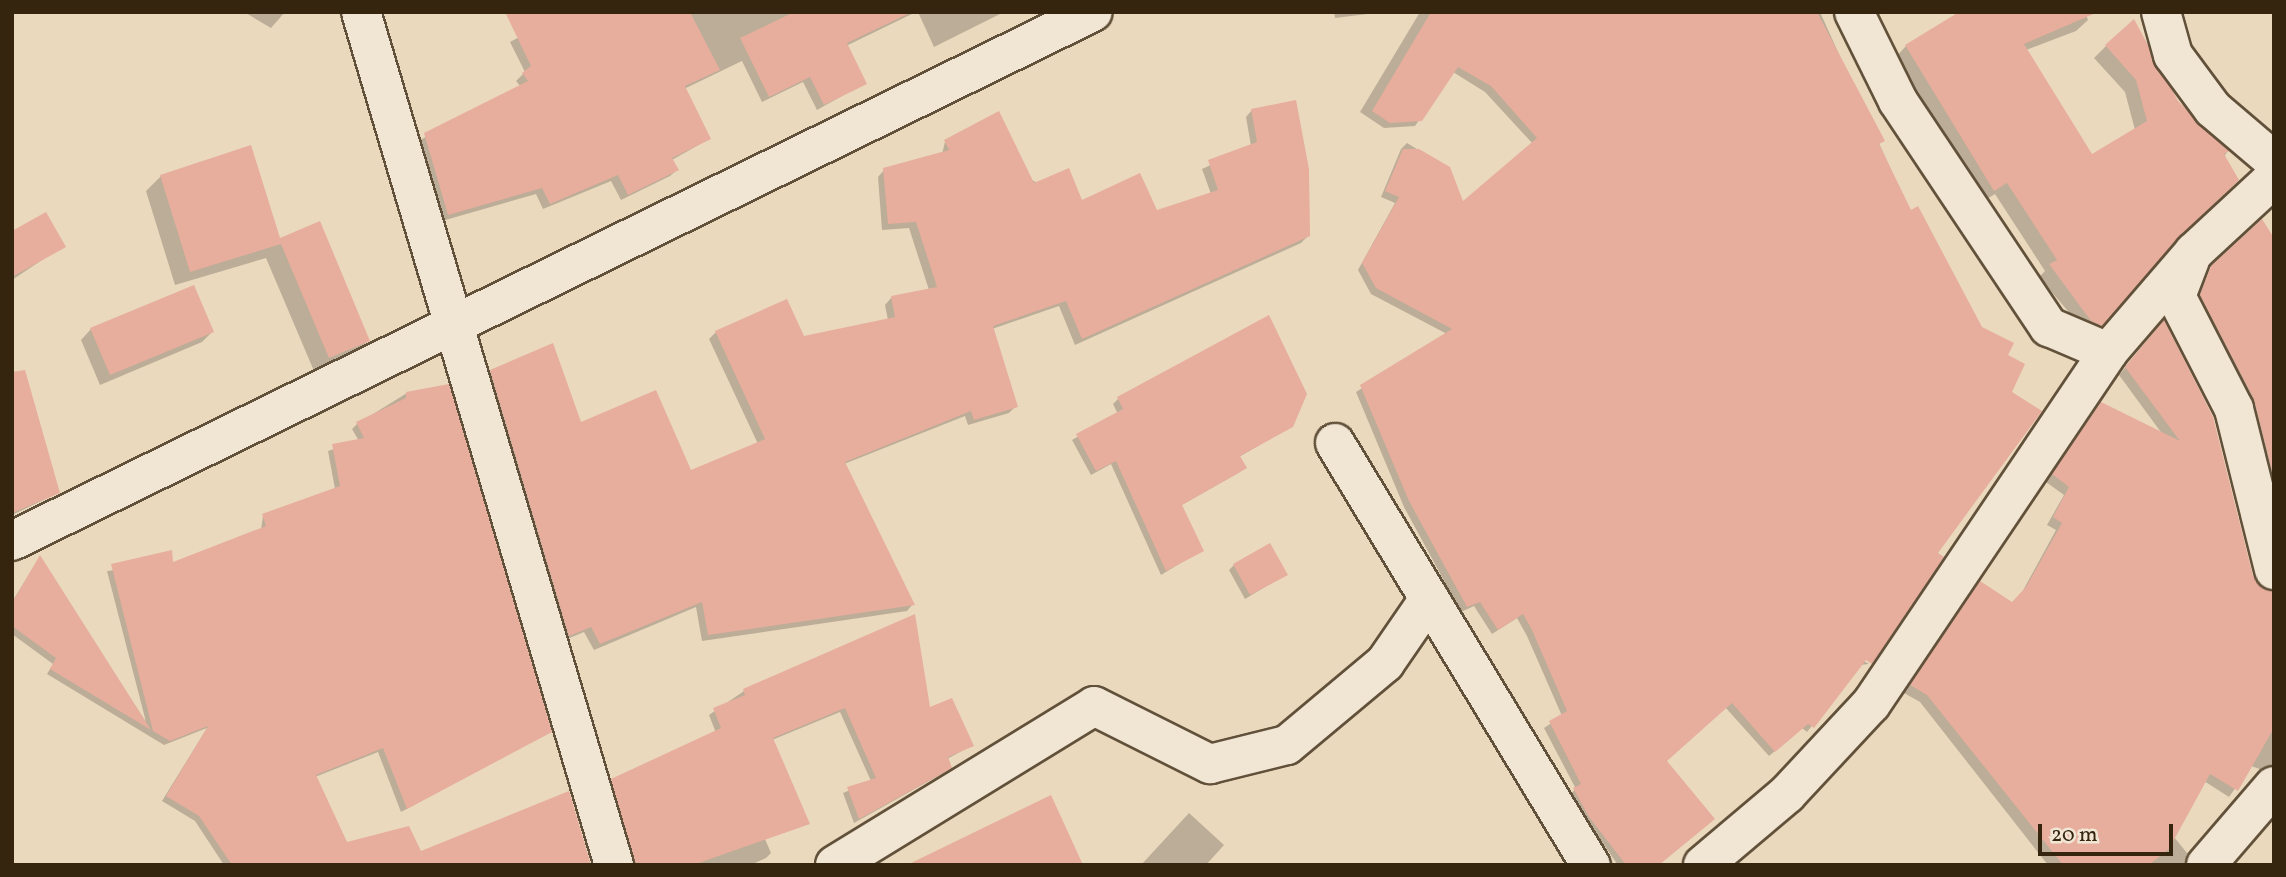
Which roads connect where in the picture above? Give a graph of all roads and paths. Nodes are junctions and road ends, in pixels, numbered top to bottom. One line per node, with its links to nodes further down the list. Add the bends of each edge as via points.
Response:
1 (361, 12): 8 (street)
2 (1093, 12): 8 (street)
3 (1854, 12): 9 (street, via 1898,101 2049,327)
4 (2161, 12): 5 (street, via 2173,55 2213,109)
5 (2274, 161)
6 (2274, 178): 7 (street)
7 (2194, 252): 9 (street); 12 (street, via 2176,296 2234,409)
8 (451, 324): 11 (street); 15 (street)
9 (2108, 352): 18 (street, via 1871,704 1787,794)
10 (1335, 443): 13 (street)
11 (12, 541)
12 (2274, 570)
13 (1429, 599): 16 (street, via 1385,663 1287,745 1210,764 1094,706); 17 (street)
14 (2274, 786): 19 (street)
15 (614, 865)
16 (835, 865)
17 (1591, 865)
18 (1703, 865)
19 (2206, 865)

